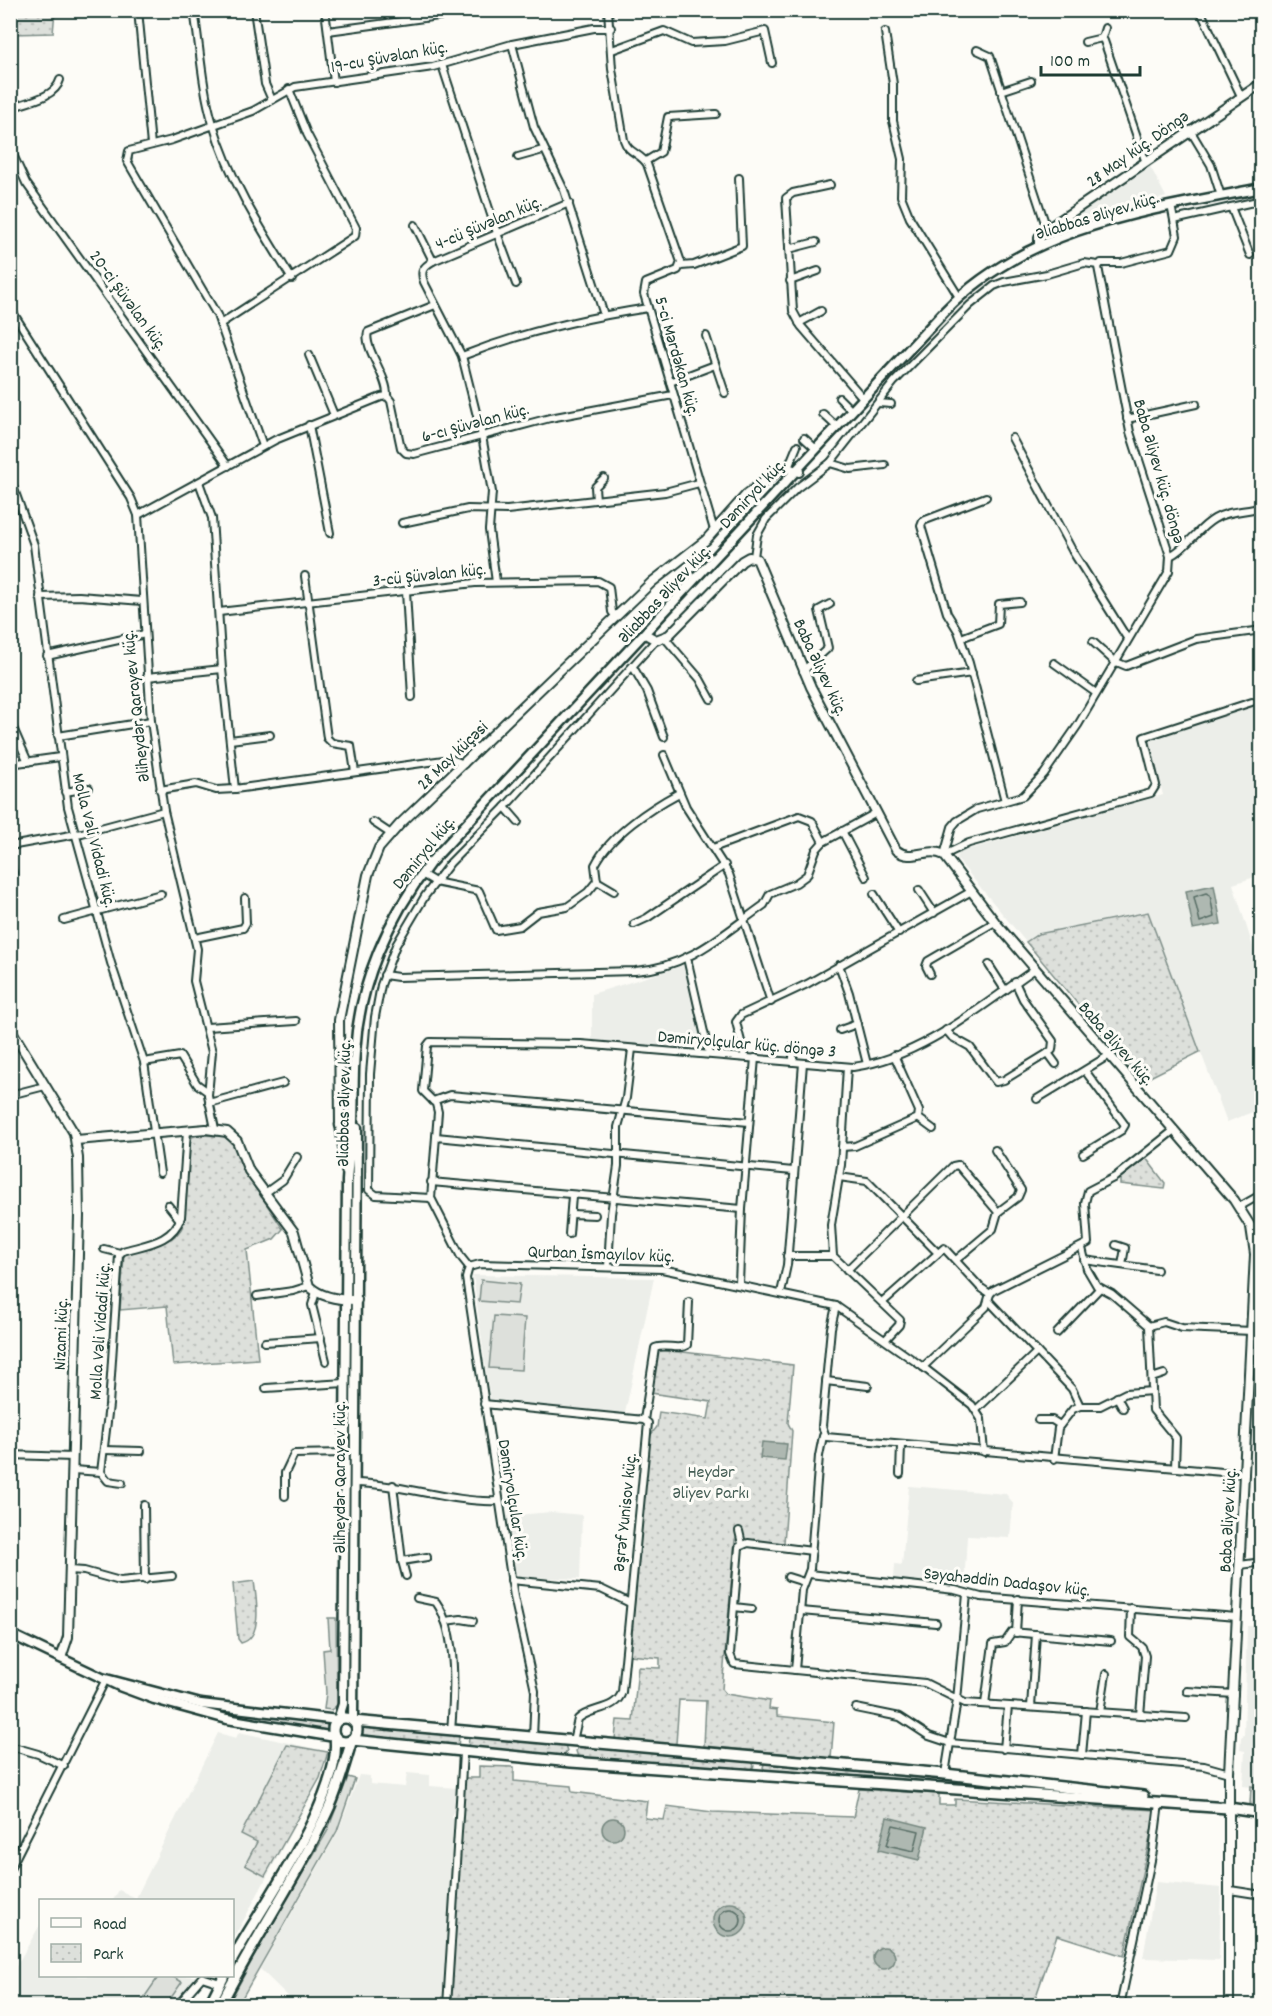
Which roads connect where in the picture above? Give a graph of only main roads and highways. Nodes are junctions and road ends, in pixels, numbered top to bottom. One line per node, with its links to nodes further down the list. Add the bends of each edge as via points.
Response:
1 (1262, 190): 2 (main road, Əliabbas Əliyev küç., via 1064,239 1023,256 954,307); 2 (main road, Dəmiryol küç., via 1117,219 1039,245 995,268 959,297)
2 (794, 470): 4 (main road, Dəmiryol küç., via 417,881 389,928 367,985 355,1052); 6 (main road, Əliabbas Əliyev küç., via 424,876 384,948 363,1018 357,1072)
3 (340, 1125): 4 (main road, via 345,1133)
4 (353, 1125): 5 (main road, Dəmiryol küç.)
5 (347, 1181): 6 (main road); 8 (main road, Əliheydər Qarayev küç.)
6 (358, 1233): 7 (main road, Əliheydər Qarayev küç.)
7 (356, 1379): 8 (main road, via 351,1374); 10 (main road, Əliheydər Qarayev küç.)
8 (345, 1381): 9 (main road, Əliheydər Qarayev küç.)
9 (344, 1596): 10 (main road); 13 (main road, Əliheydər Qarayev küç., via 343,1707)
10 (354, 1596): 14 (main road, Əliheydər Qarayev küç.)
11 (10, 1634): 12 (main road)
12 (106, 1679): 13 (main road, via 201,1704); 16 (main road, via 130,1691 199,1712)
13 (338, 1720): 14 (main road); 16 (main road, via 333,1730)
14 (353, 1721): 15 (main road); 17 (main road, via 357,1731)
15 (465, 1733): 18 (main road); 19 (main road)
16 (335, 1737): 17 (main road, via 345,1742); 27 (main road, via 334,1762 321,1802)
17 (352, 1740): 19 (main road); 30 (main road, via 319,1829)
18 (573, 1741): 20 (main road); 21 (main road)
19 (463, 1753): 21 (main road)
20 (759, 1758): 22 (main road); 23 (main road)
21 (571, 1762): 22 (main road)
22 (758, 1775): 24 (main road)
23 (963, 1776): 24 (main road); 25 (main road)
24 (962, 1788): 25 (main road)
25 (1228, 1808): 26 (main road)
26 (1262, 1813)
27 (234, 1956)
28 (222, 1979): 29 (main road)
29 (209, 2006)
30 (220, 2006)

